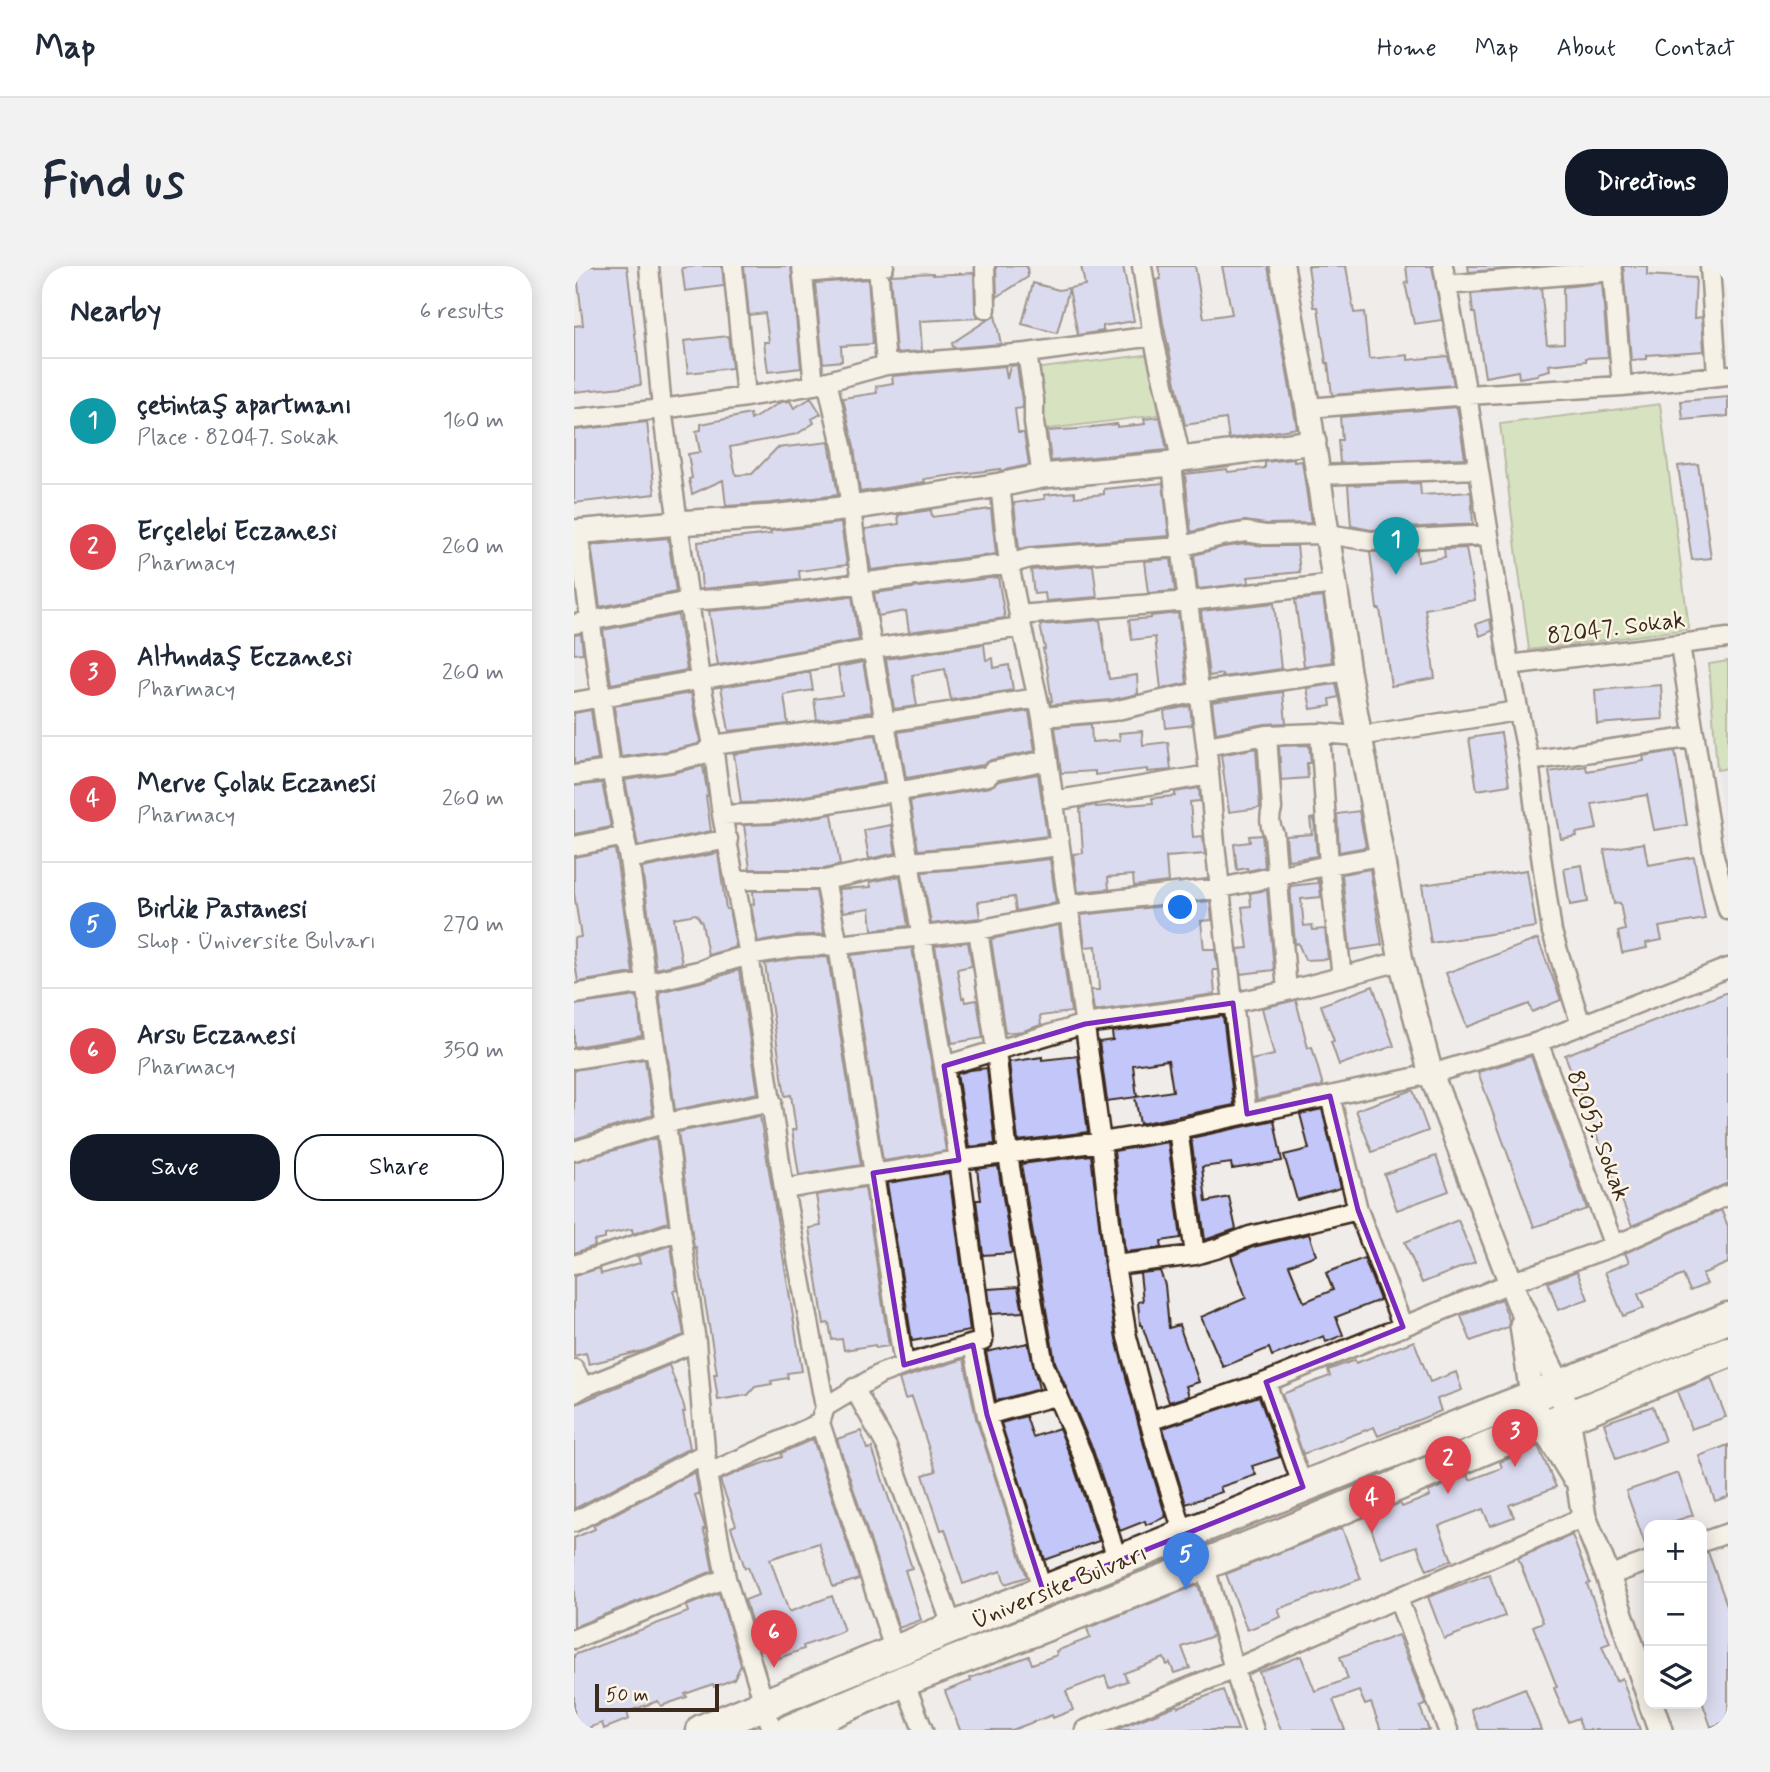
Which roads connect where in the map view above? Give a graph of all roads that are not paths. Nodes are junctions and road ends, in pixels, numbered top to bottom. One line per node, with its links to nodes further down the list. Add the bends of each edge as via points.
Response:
1 (649, 266): 23 (street)
2 (733, 266): 21 (street)
3 (878, 266): 4 (street); 11 (street); 16 (street)
4 (884, 266)
5 (985, 266): 13 (street)
6 (1142, 266): 14 (street)
7 (1282, 266): 22 (street)
8 (1443, 266): 12 (street)
9 (1710, 266): 17 (street)
10 (1612, 269): 12 (street); 19 (street)
11 (803, 270): 18 (street)
12 (1446, 285): 20 (street)
13 (986, 309)
14 (1153, 336): 15 (street); 26 (street)
15 (1027, 353): 16 (street); 29 (street)
16 (886, 365): 18 (street)
17 (1723, 375): 19 (street)
18 (820, 383): 21 (street); 31 (street, via 843,450)
19 (1622, 386): 20 (street)
20 (1467, 395): 22 (street); 27 (street)
21 (746, 397): 23 (street)
22 (1308, 408): 25 (street)
23 (662, 409): 24 (street); 32 (street)
24 (574, 419)
25 (1314, 442): 26 (street); 28 (street)
26 (1176, 462): 29 (street); 36 (street)
27 (1478, 469): 28 (street); 35 (street)
28 (1319, 475): 34 (street)
29 (1042, 476): 30 (street)
30 (1000, 485): 31 (street); 37 (street)
31 (850, 508): 32 (street); 38 (street)
32 (678, 523): 33 (street); 40 (street)
33 (576, 532): 43 (street)
34 (1328, 534): 35 (street, via 1370,541); 36 (street, via 1245,533); 39 (street)
35 (1489, 535): 47 (street)
36 (1181, 547): 37 (street, via 1030,558); 41 (street)
37 (1009, 564): 38 (street); 42 (street)
38 (861, 583): 40 (street); 46 (street)
39 (1335, 584): 41 (street); 48 (street)
40 (689, 601): 43 (street); 49 (street)
41 (1189, 601): 42 (street); 50 (street)
42 (1020, 621): 46 (street); 52 (street)
43 (582, 623): 51 (street)
44 (1728, 638): 45 (street, 82047. Sokak)
45 (1679, 645): 47 (street, 82047. Sokak); 60 (street)
46 (872, 649): 49 (street); 56 (street)
47 (1509, 665): 54 (street)
48 (1348, 671): 50 (street); 59 (street)
49 (700, 679): 51 (street); 61 (street)
50 (1198, 692): 55 (street, via 1113,711); 62 (street)
51 (600, 698): 53 (street); 65 (street)
52 (1037, 698): 55 (street); 56 (street)
53 (574, 702)
54 (1517, 711): 59 (street); 64 (street)
55 (1042, 717): 63 (street)
56 (886, 722): 61 (street); 68 (street)
57 (1320, 733): 58 (street); 59 (street); 78 (street)
58 (1267, 735): 62 (street); 79 (street)
59 (1359, 736): 75 (street)
60 (1695, 737): 64 (street); 84 (street, via 1713,852)
61 (713, 745): 65 (street, via 704,754); 70 (street)
62 (1206, 746): 82 (street)
63 (1048, 760): 68 (street); 69 (street)
64 (1529, 761): 97 (street, via 1552,932)
65 (611, 769): 66 (street); 71 (street)
66 (574, 775)
67 (1197, 777): 69 (street)
68 (897, 792): 70 (street, via 772,813); 77 (street)
69 (1053, 801): 74 (street)
70 (722, 815): 72 (street)
71 (625, 836): 73 (street); 76 (street)
72 (728, 839): 76 (street); 80 (street)
73 (574, 846)
74 (1059, 846): 77 (street); 83 (street)
75 (1381, 856): 78 (street); 89 (street)
76 (629, 859): 92 (street)
77 (909, 862): 81 (street); 86 (street)
78 (1329, 865): 79 (street); 91 (street)
79 (1276, 875): 82 (street); 93 (street)
80 (735, 880): 81 (street); 88 (street)
81 (825, 880): 87 (street)
82 (1221, 888): 83 (street); 95 (street)
83 (1068, 909): 85 (street); 96 (street)
84 (1728, 910)
85 (978, 930): 86 (street); 100 (street)
86 (920, 935): 87 (street); 102 (street)
87 (838, 945): 88 (street); 113 (street)
88 (749, 954): 92 (street); 105 (street)
89 (1401, 961): 91 (street); 103 (street)
90 (1728, 968): 97 (street)
91 (1342, 977): 93 (street)
92 (646, 983): 94 (street); 99 (street)
93 (1287, 991): 95 (street)
94 (574, 994)
95 (1233, 1003): 96 (street); 106 (street)
96 (1085, 1024): 100 (street); 109 (street)
97 (1581, 1025): 98 (street)
98 (1538, 1042): 103 (street); 118 (street, 82053. Sokak)
99 (654, 1046): 101 (street); 107 (street)
100 (996, 1050): 102 (street); 111 (street)
101 (574, 1059)
102 (944, 1066): 112 (street)
103 (1431, 1074): 104 (street); 122 (street)
104 (1330, 1096): 106 (street); 116 (street)
105 (772, 1102): 107 (street); 114 (street)
106 (1247, 1114): 108 (street)
107 (666, 1123): 110 (street); 117 (street)
108 (1178, 1129): 109 (street); 119 (street)
109 (1101, 1142): 111 (street); 121 (street)
110 (574, 1150)
111 (1008, 1155): 112 (street); 134 (street, via 1044,1365)
112 (959, 1160): 113 (street); 126 (street, via 983,1341)
113 (873, 1173): 114 (street); 128 (street)
114 (784, 1189): 135 (street)
115 (1728, 1195): 118 (street)
116 (1358, 1210): 119 (street, via 1250,1236); 124 (street)
117 (681, 1230): 120 (street); 125 (street)
118 (1614, 1246): 122 (street)
119 (1195, 1255): 121 (street)
120 (574, 1265)
121 (1115, 1265): 138 (street, via 1127,1337)
122 (1515, 1293): 124 (street); 133 (street)
123 (1728, 1318): 133 (main road, Üniversite Bulvarı)
124 (1403, 1327): 130 (street)
125 (696, 1342): 132 (street); 139 (street)
126 (973, 1345): 128 (street); 136 (street)
127 (1728, 1352): 137 (main road, Üniversite Bulvarı)
128 (904, 1364): 131 (street)
129 (574, 1369): 132 (street)
130 (1266, 1382): 138 (street); 141 (street)
131 (854, 1388): 135 (street); 154 (street, via 887,1447)
132 (579, 1390)
133 (1546, 1392): 137 (street); 141 (main road, Üniversite Bulvarı)
134 (1058, 1395): 136 (street); 147 (street)
135 (822, 1415): 140 (street); 156 (street)
136 (987, 1416): 152 (street)
137 (1555, 1421): 142 (street, via 1580,1488); 148 (main road, Üniversite Bulvarı)
138 (1149, 1422): 145 (street)
139 (706, 1453): 140 (street); 143 (street)
140 (707, 1474): 151 (street)
141 (1303, 1487): 145 (main road, Üniversite Bulvarı)
142 (1584, 1517): 150 (street); 153 (street)
143 (574, 1522)
144 (1728, 1533): 146 (street)
145 (1184, 1535): 147 (main road, Üniversite Bulvarı)
146 (1707, 1540)
147 (1118, 1561): 152 (main road, Üniversite Bulvarı)
148 (1204, 1563): 157 (street); 158 (main road, Üniversite Bulvarı)
149 (1644, 1563): 150 (street)
150 (1608, 1576): 159 (street)
151 (726, 1578): 155 (street); 161 (street)
152 (1043, 1591): 154 (main road, Üniversite Bulvarı)
153 (1398, 1599): 157 (street); 167 (street)
154 (953, 1628): 156 (main road, Üniversite Bulvarı)
155 (574, 1639)
156 (895, 1652): 161 (main road, Üniversite Bulvarı)
157 (1234, 1669): 165 (street); 166 (street)
158 (904, 1681): 163 (main road, Üniversite Bulvarı); 164 (street)
159 (1644, 1683)
160 (1653, 1709): 168 (street)
161 (768, 1717): 162 (main road, Üniversite Bulvarı)
162 (702, 1730)
163 (790, 1730)
164 (923, 1730)
165 (1085, 1730)
166 (1254, 1730)
167 (1448, 1730)
168 (1660, 1730)

